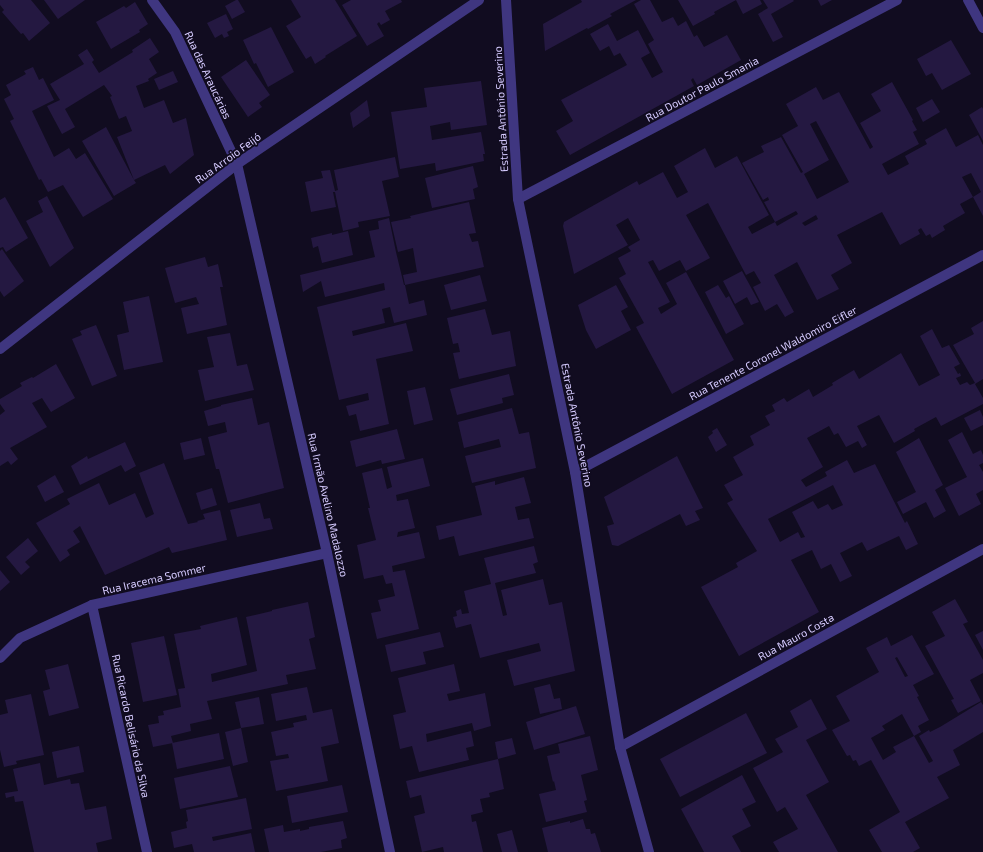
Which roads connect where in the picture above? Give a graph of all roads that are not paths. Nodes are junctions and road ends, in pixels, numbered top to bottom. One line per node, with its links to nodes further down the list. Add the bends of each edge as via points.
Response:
1 (152, 0): 7 (street, Rua das Araucárias, via 175,32)
2 (479, 0): 7 (street, Rua Arroio Feijó)
3 (506, 0): 8 (street, Estrada Antônio Severino)
4 (897, 0): 8 (street, Rua Doutor Paulo Smania)
5 (968, 0): 6 (street)
6 (983, 28)
7 (237, 164): 10 (street, Rua Arroio Feijó); 13 (street, Rua Irmão Avelino Madalozzo)
8 (518, 198): 11 (street, Estrada Antônio Severino)
9 (983, 255): 11 (street, Rua Tenente Coronel Waldomiro Eifler)
10 (0, 349)
11 (575, 472): 16 (street, Estrada Antônio Severino)
12 (983, 549): 16 (street, Rua Mauro Costa)
13 (327, 553): 14 (street, Rua Iracema Sommer); 18 (street, Rua Irmão Avelino Madalozzo)
14 (92, 605): 15 (street, Rua Iracema Sommer, via 20,638); 17 (street, Rua Ricardo Belisário da Silva)
15 (0, 658)
16 (620, 747): 19 (street, Estrada Antônio Severino)
17 (147, 852)
18 (390, 852)
19 (649, 852)

